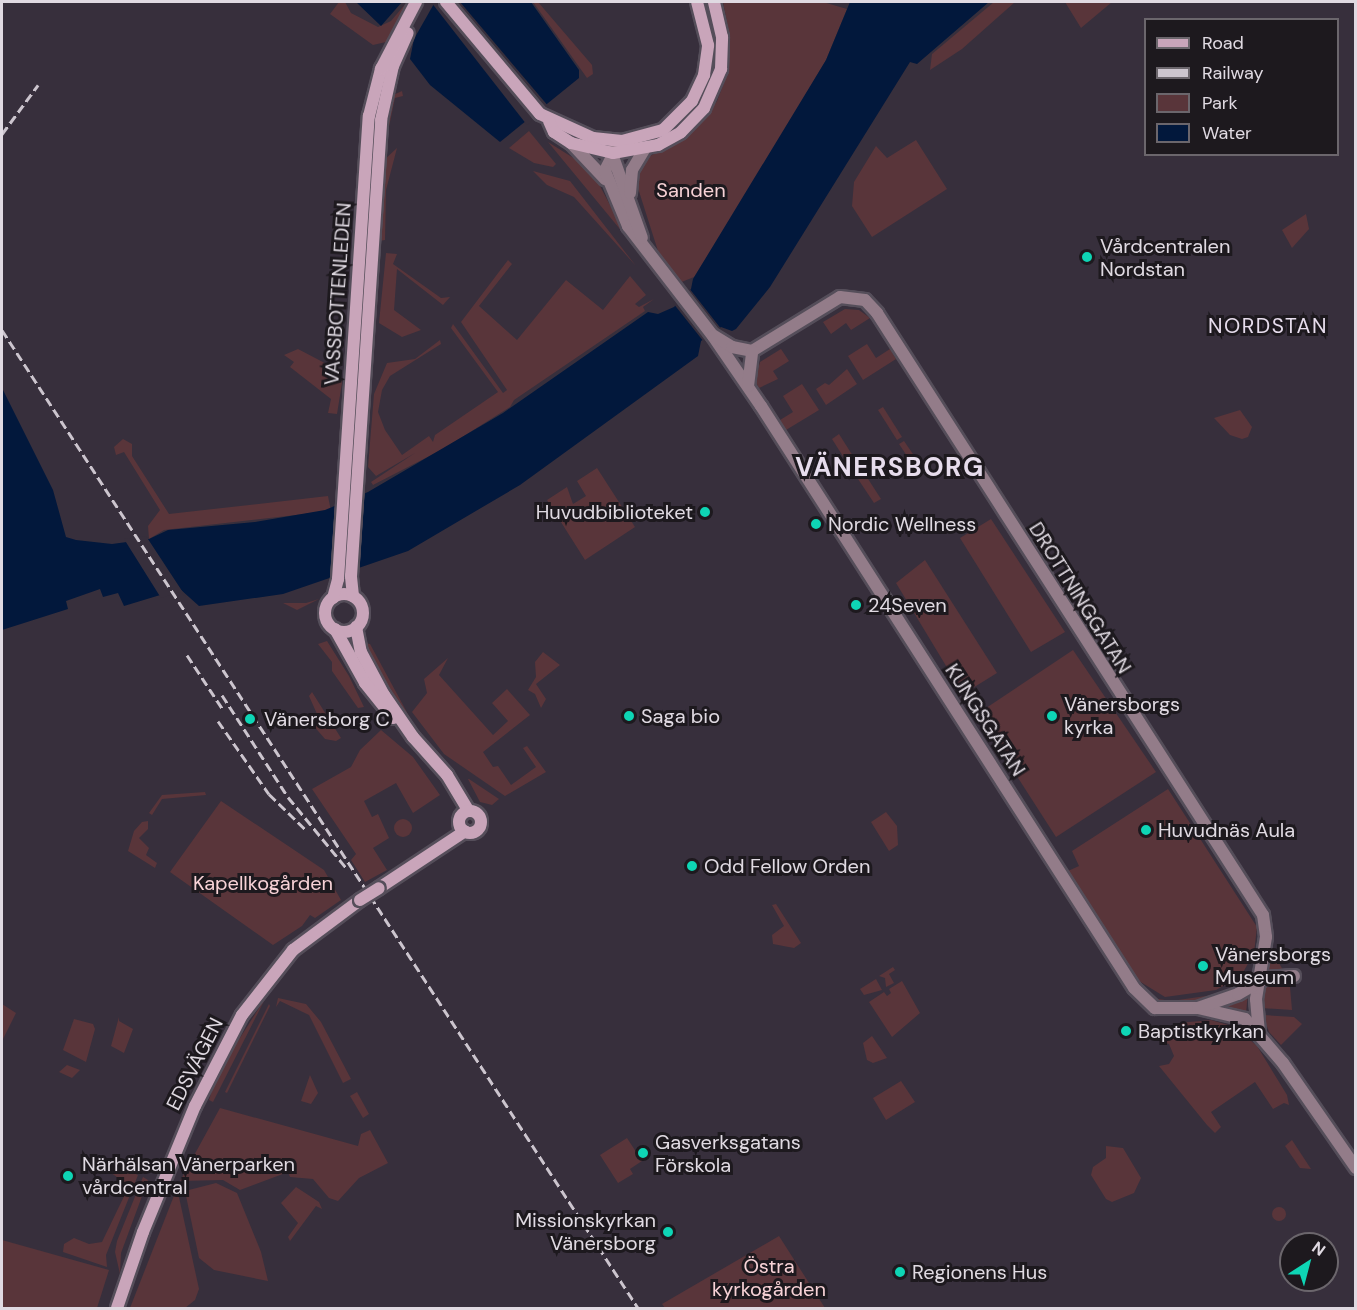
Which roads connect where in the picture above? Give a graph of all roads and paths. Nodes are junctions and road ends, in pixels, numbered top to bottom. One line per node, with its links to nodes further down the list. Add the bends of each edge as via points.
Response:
1 (416, 2): 19 (main road, VASSBOTTENLEDEN, via 381,69 369,116 338,579)
2 (423, 2): 18 (main road, VASSBOTTENLEDEN, via 393,66 381,120 351,576)
3 (446, 2): 6 (main road, via 525,100)
4 (697, 2): 8 (main road, via 708,45 704,75 692,101 663,130)
5 (714, 2): 10 (main road, via 722,58 709,100 681,132)
6 (549, 121): 7 (main road); 9 (main road, via 554,132)
7 (593, 138): 8 (main road); 11 (street)
8 (622, 141): 11 (street)
9 (571, 142): 11 (main road); 12 (street)
10 (645, 148): 11 (main road); 13 (street, via 632,170)
11 (613, 153): 12 (street, via 606,164); 13 (street)
12 (607, 181): 14 (street, via 628,226)
13 (629, 200): 14 (street)
14 (646, 248): 15 (street, KUNGSGATAN)
15 (713, 336): 16 (street, via 732,347); 17 (street, KUNGSGATAN)
16 (752, 351): 17 (street); 26 (street, DROTTNINGGATAN, via 831,302 858,297 870,304 1260,910 1266,929)
17 (748, 386): 27 (street, KUNGSGATAN, via 1134,988 1155,1008)
18 (353, 596): 19 (main road); 20 (main road, via 363,610)
19 (333, 598): 21 (main road, via 326,615)
20 (357, 627): 21 (main road, via 346,632); 22 (main road, via 361,652)
21 (335, 629): 22 (main road, via 380,706)
22 (413, 738): 23 (main road, via 443,770)
23 (468, 810): 24 (main road, via 459,820); 24 (main road, via 479,814 481,824 475,832)
24 (465, 831): 30 (main road, EDSVÄGEN, bridge, via 292,950 242,1014 190,1116)
25 (1294, 976): 26 (street, via 1274,976)
26 (1257, 982): 27 (street); 28 (street, DROTTNINGGATAN)
27 (1198, 1008): 28 (street, KUNGSGATAN, via 1236,1015)
28 (1259, 1032): 29 (street)
29 (1356, 1168)
30 (117, 1308)

